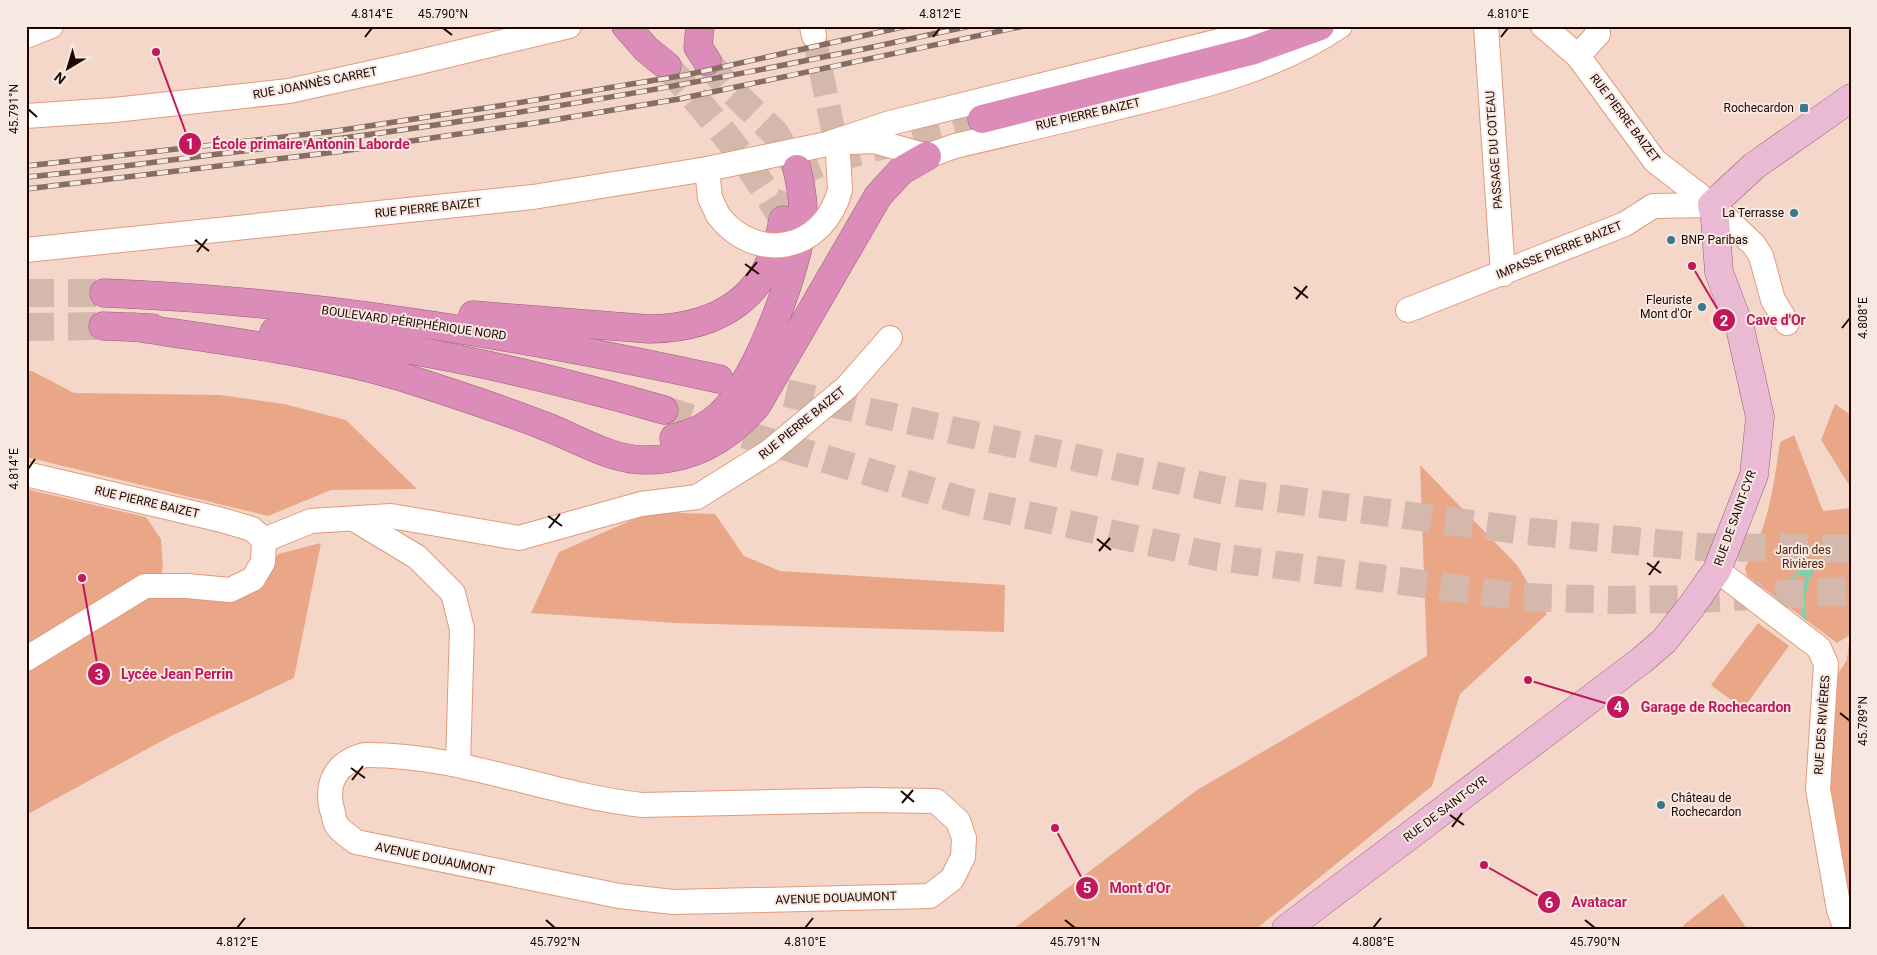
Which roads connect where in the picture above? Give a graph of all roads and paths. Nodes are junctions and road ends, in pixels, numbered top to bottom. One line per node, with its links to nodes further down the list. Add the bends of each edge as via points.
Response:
1 (51, 26): 10 (street)
2 (569, 26): 14 (street, RUE JOANNÈS CARRET, via 289,91)
3 (626, 26): 12 (highway)
4 (1279, 26): 16 (street, RUE PIERRE BAIZET, via 890,123)
5 (1320, 26): 15 (highway, via 1251,52)
6 (1340, 26): 17 (street, RUE PIERRE BAIZET, via 1323,38 1266,64 1210,85 955,146)
7 (1486, 26): 23 (street, PASSAGE DU COTEAU)
8 (1543, 26): 11 (street, RUE PIERRE BAIZET)
9 (1597, 26): 11 (street, via 1598,34)
10 (26, 36)
11 (1578, 56): 20 (street, RUE PIERRE BAIZET, via 1655,161)
12 (667, 66)
13 (1851, 98): 20 (main road, via 1749,170)
14 (26, 116)
15 (982, 119)
16 (832, 149): 17 (street, RUE PIERRE BAIZET, via 874,141); 18 (street, RUE PIERRE BAIZET); 18 (street, bridge, via 840,190 834,208 818,229 788,244 753,243 731,230 718,215 710,198)
17 (928, 156): 33 (highway, via 896,176 872,204 757,405 721,439 684,455 643,460 605,452)
18 (707, 169): 22 (street, RUE PIERRE BAIZET, via 533,197)
19 (797, 169): 33 (highway, via 804,206 790,278 751,373 723,413 695,432 658,442 614,440)
20 (1712, 205): 23 (street, IMPASSE PIERRE BAIZET, via 1653,206 1624,224); 27 (street, RUE PIERRE BAIZET, via 1754,245 1761,256 1773,300); 37 (main road, RUE DE SAINT-CYR, via 1720,272 1740,328 1760,416 1754,475)
21 (783, 220): 25 (highway, via 773,258 755,285 736,305 690,325 649,329 313,304)
22 (26, 250)
23 (1502, 274): 26 (street, IMPASSE PIERRE BAIZET)
24 (104, 293): 25 (highway, BOULEVARD PÉRIPHÉRIQUE NORD)
25 (254, 303): 31 (highway, BOULEVARD PÉRIPHÉRIQUE NORD, via 444,326 609,355)
26 (1408, 310)
27 (1787, 323)
28 (103, 326): 29 (highway, BOULEVARD PÉRIPHÉRIQUE NORD)
29 (134, 327): 32 (highway, BOULEVARD PÉRIPHÉRIQUE NORD, via 267,332 412,349 523,372); 33 (highway, via 347,363 400,377)
30 (890, 338): 35 (street, RUE PIERRE BAIZET, via 847,387 769,452 697,497 641,504 519,538 391,516)
31 (719, 379)
32 (664, 410)
33 (543, 425)
34 (26, 474): 36 (street, RUE PIERRE BAIZET, via 222,520 252,529)
35 (354, 519): 36 (street, RUE PIERRE BAIZET, via 311,520); 39 (street, via 417,557 453,593 462,629)
36 (264, 540): 38 (street, via 263,562 253,579 230,590 145,586)
37 (1717, 570): 40 (main road, RUE DE SAINT-CYR, via 1664,641 1642,660); 41 (street, RUE DES RIVIÈRES, via 1819,648 1826,664 1818,789)
38 (26, 659)
39 (458, 764): 39 (street, AVENUE DOUAUMONT, via 399,755 365,755 351,759 336,773 330,786 329,800 337,826 356,842 619,896 673,902 930,896 952,879 963,857 964,838 958,821 936,801 642,805 607,801)
40 (1286, 929)
41 (1846, 929)

